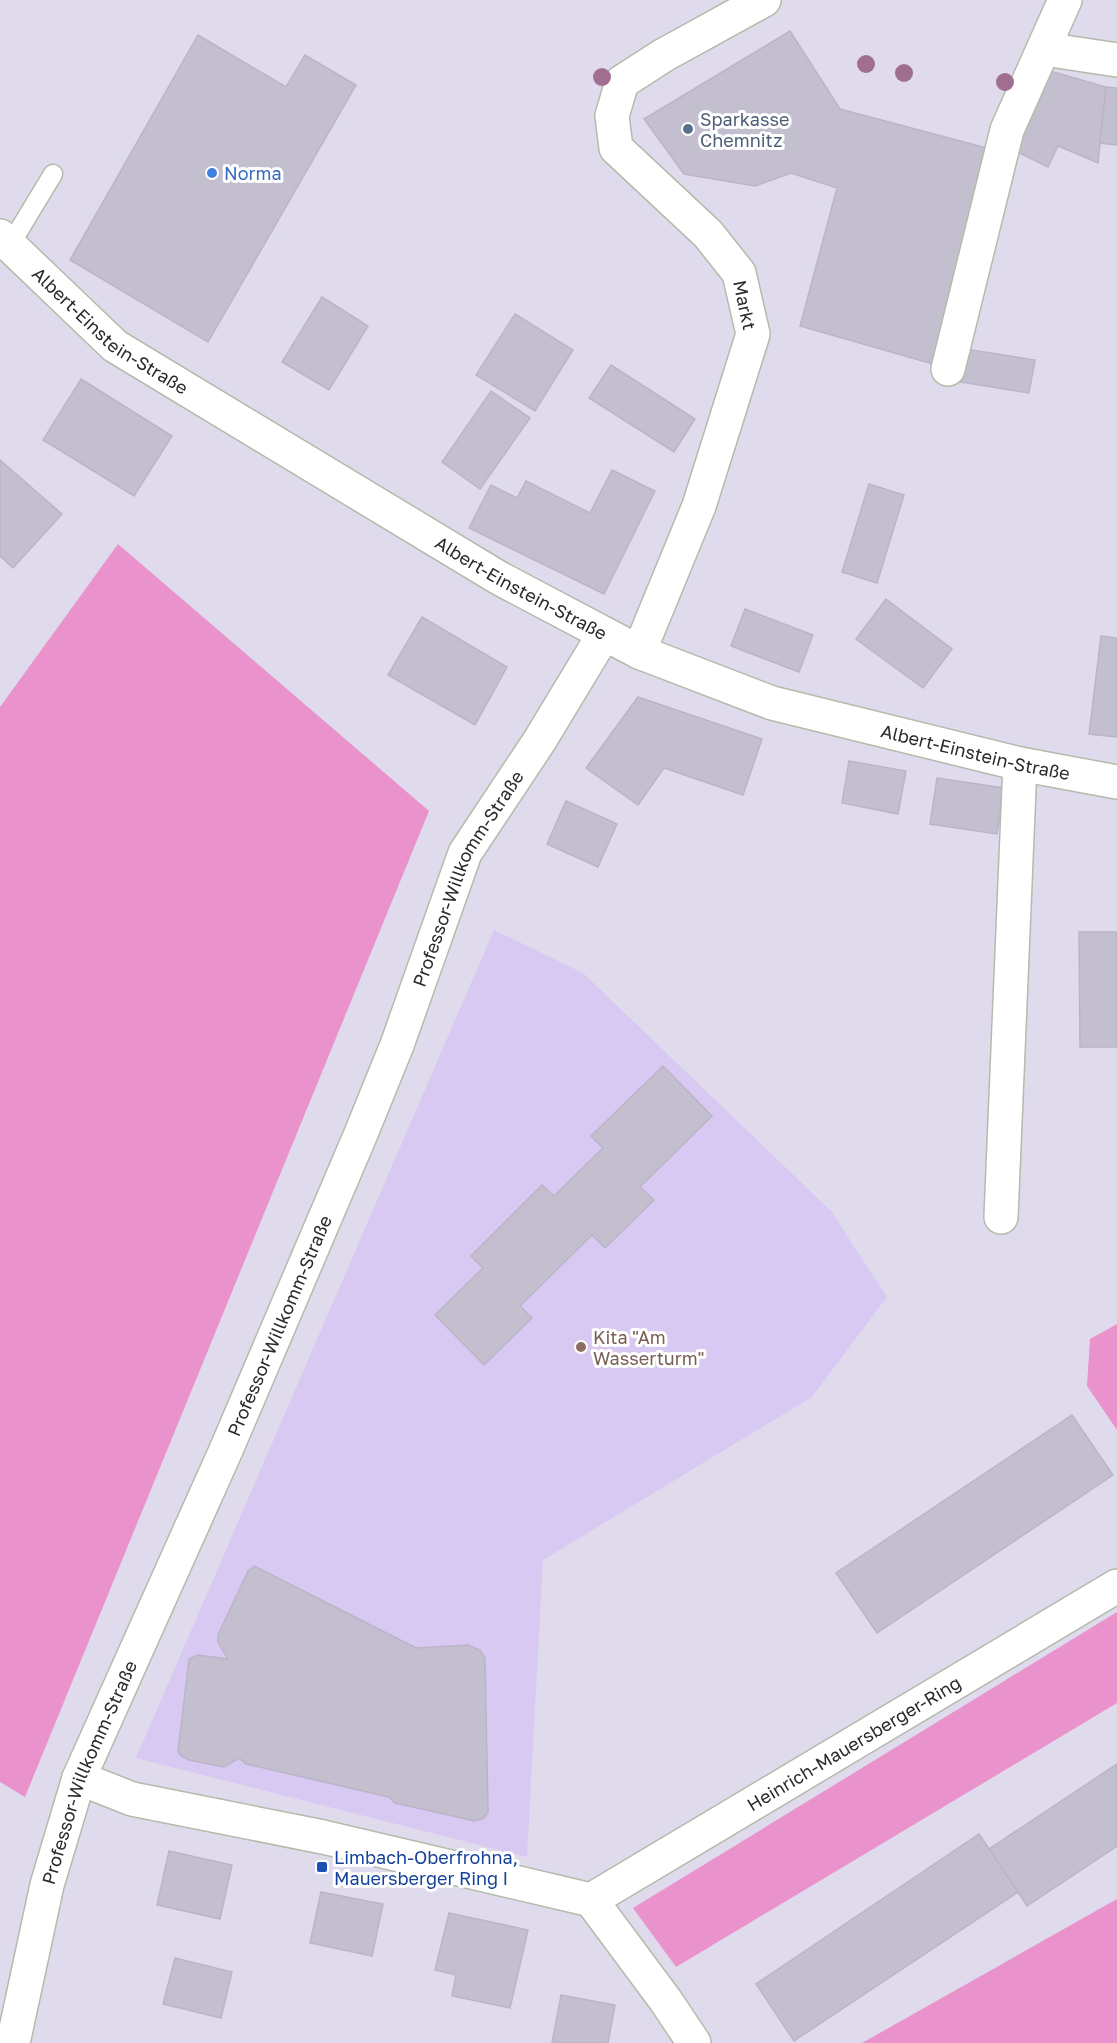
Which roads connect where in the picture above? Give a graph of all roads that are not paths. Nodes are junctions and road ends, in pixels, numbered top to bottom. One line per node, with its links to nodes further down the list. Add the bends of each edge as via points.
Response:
1 (764, 0): 9 (street, Markt, via 664,54 622,82 612,116 616,148 708,234 739,273 753,334 699,506)
2 (1065, 0): 3 (street)
3 (1044, 49): 4 (street); 7 (street, via 1007,130)
4 (1117, 60)
5 (53, 174): 6 (lane)
6 (5, 240): 8 (street, Albert-Einstein-Straße, via 115,346 499,578)
7 (948, 369)
8 (604, 634): 9 (street, Albert-Einstein-Straße); 14 (street, Professor-Willkomm-Straße, via 465,853 360,1136 226,1450)
9 (639, 652): 10 (street, Albert-Einstein-Straße, via 772,704)
10 (1020, 764): 11 (street, Albert-Einstein-Straße); 12 (street)
11 (1117, 782)
12 (1001, 1217)
13 (1117, 1586): 15 (street, Heinrich-Mauersberger-Ring)
14 (79, 1778): 15 (street, via 132,1799 323,1837); 16 (street, Professor-Willkomm-Straße, via 47,1885)
15 (591, 1900): 17 (street)
16 (13, 2043)
17 (694, 2043)

